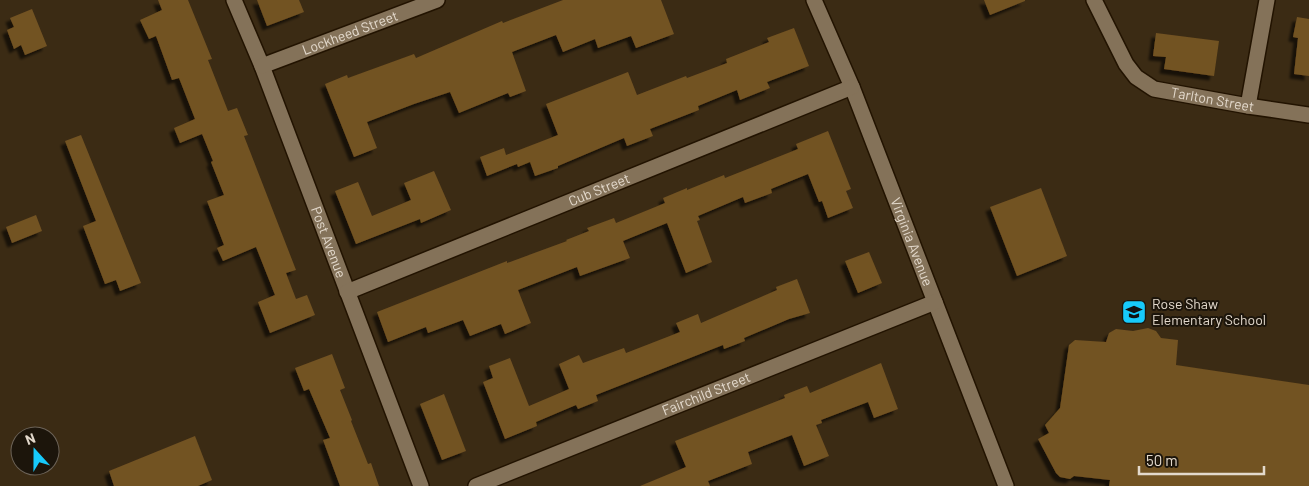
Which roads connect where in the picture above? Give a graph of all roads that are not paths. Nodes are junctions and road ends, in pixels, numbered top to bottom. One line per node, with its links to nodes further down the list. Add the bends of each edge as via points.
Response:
1 (234, 0): 6 (street, Post Avenue)
2 (437, 0): 6 (street, Lockheed Street)
3 (814, 0): 7 (street, Virginia Avenue)
4 (1094, 0): 8 (street, Tarlton Street, via 1126,64 1136,77 1154,89)
5 (1267, 0): 8 (street)
6 (262, 66): 10 (street, Post Avenue)
7 (852, 87): 10 (street, Cub Street); 11 (street, Virginia Avenue)
8 (1248, 106): 9 (street, Tarlton Street)
9 (1309, 115)
10 (346, 292): 12 (street, Post Avenue)
11 (935, 302): 13 (street, Fairchild Street); 14 (street, Virginia Avenue)
12 (421, 486)
13 (476, 486)
14 (1006, 486)

